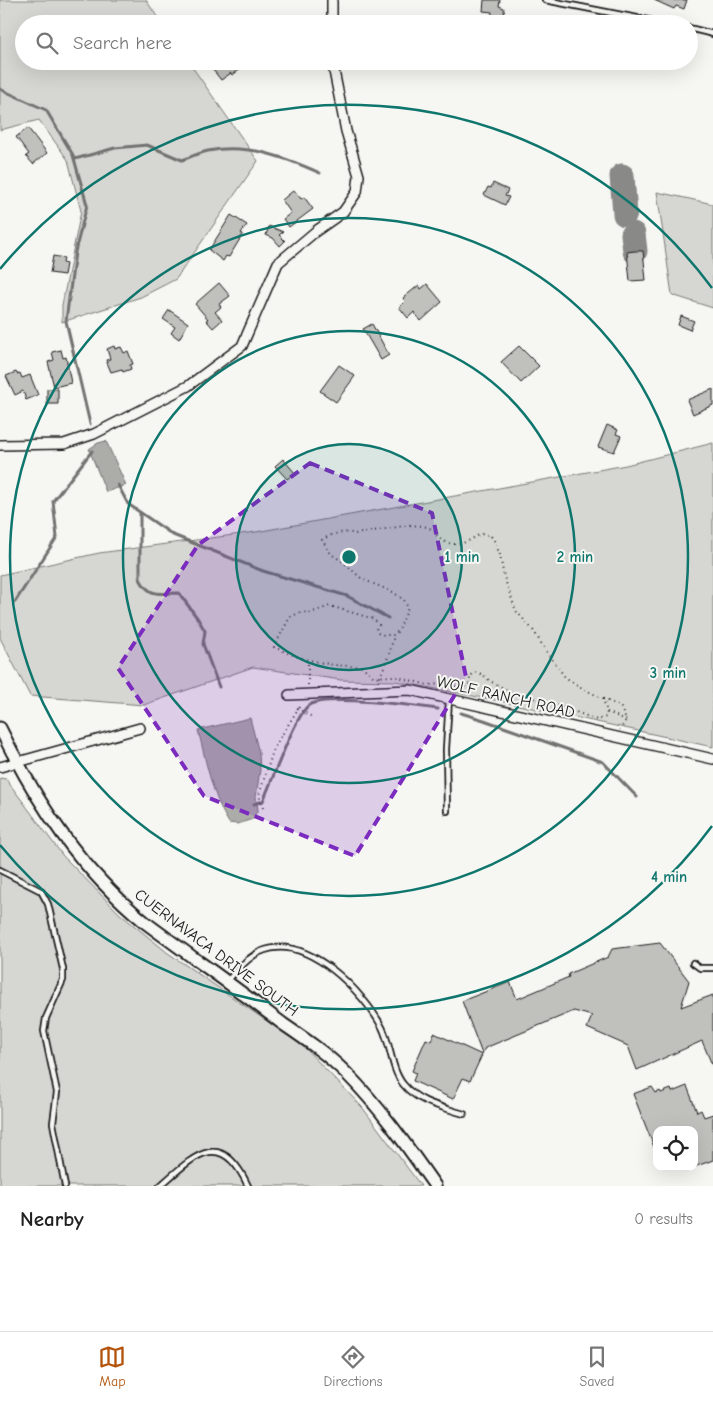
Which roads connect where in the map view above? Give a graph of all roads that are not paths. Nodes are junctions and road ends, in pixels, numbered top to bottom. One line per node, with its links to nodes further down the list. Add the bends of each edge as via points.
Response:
1 (332, 0): 3 (street)
2 (544, 0): 4 (lane)
3 (332, 15)
4 (622, 15)
5 (698, 30): 6 (lane)
6 (713, 34)
7 (334, 70): 8 (street, via 359,176 357,192 343,212 278,263 242,346 188,386 94,434 64,444)
8 (0, 445)
9 (289, 695): 10 (street, WOLF RANCH ROAD, via 410,690)
10 (449, 699): 13 (street, WOLF RANCH ROAD); 16 (lane)
11 (0, 728): 14 (street, CUERNAVACA DRIVE SOUTH)
12 (140, 728): 14 (street)
13 (713, 759)
14 (17, 762): 15 (street); 20 (street, CUERNAVACA DRIVE SOUTH, via 57,827 92,871 147,923)
15 (0, 767)
16 (447, 811)
17 (0, 870): 22 (lane, via 41,891 48,904 64,969 44,1031 57,1092 53,1123)
18 (693, 963): 19 (lane, via 700,968)
19 (713, 968)
20 (226, 982): 21 (lane, via 249,958 265,950 297,951 320,961 342,976 367,1003 383,1030 398,1077 407,1088 424,1101); 25 (street, CUERNAVACA DRIVE SOUTH, via 345,1072 398,1133)
21 (464, 1114)
22 (65, 1186)
23 (160, 1186): 24 (lane, via 188,1161 202,1153 214,1152 234,1162)
24 (248, 1186)
25 (434, 1186)

